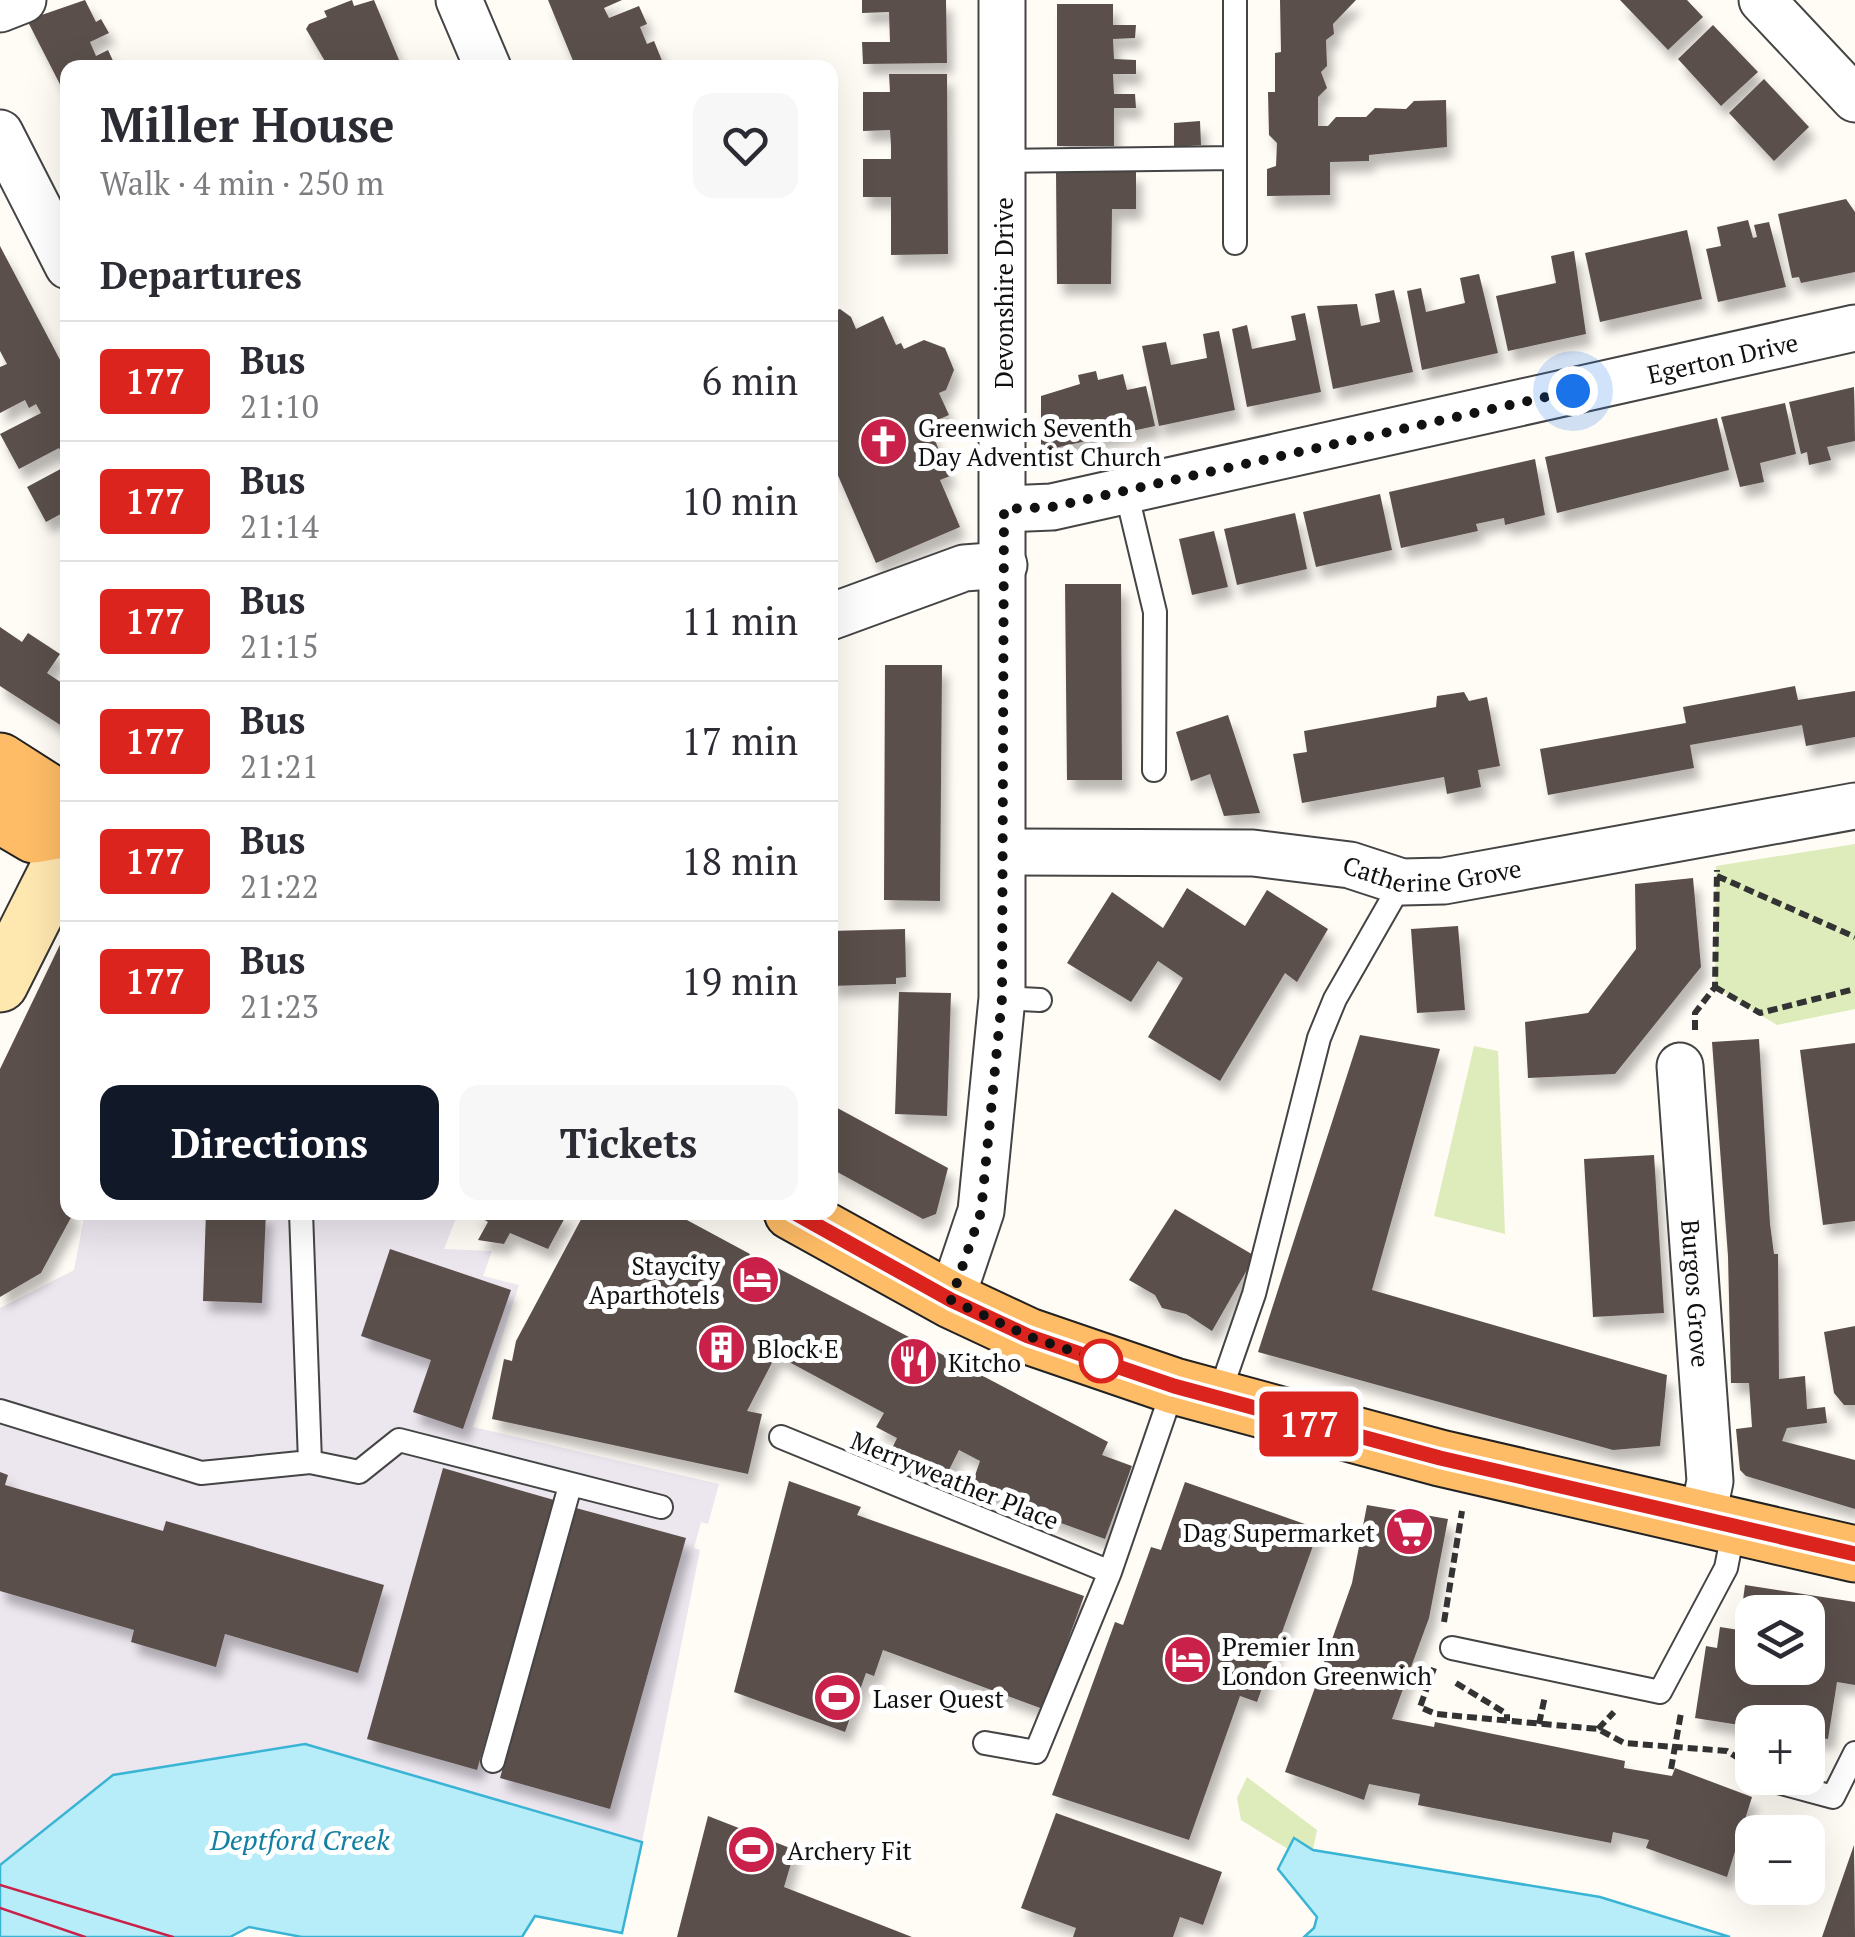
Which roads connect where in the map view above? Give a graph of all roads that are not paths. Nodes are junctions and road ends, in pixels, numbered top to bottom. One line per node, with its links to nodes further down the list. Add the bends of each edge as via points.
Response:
1 (23, 0): 6 (street)
2 (460, 0): 7 (street)
3 (1002, 0): 11 (street, Devonshire Drive)
4 (1234, 0): 10 (lane)
5 (1762, 0): 8 (street)
6 (0, 9)
7 (485, 60)
8 (1855, 99)
9 (0, 133): 13 (street)
10 (1235, 158): 11 (lane); 12 (lane)
11 (1002, 161): 16 (street, Devonshire Drive)
12 (1235, 243)
13 (60, 250)
14 (1855, 328): 15 (street, Egerton Drive)
15 (1126, 491): 16 (street, Egerton Drive, via 1052,507); 20 (lane, via 1155,612)
16 (1004, 509): 17 (street, Devonshire Drive)
17 (1004, 565): 18 (street, via 964,568); 25 (street, Devonshire Drive)
18 (838, 614)
19 (0, 761): 21 (main road)
20 (1154, 770)
21 (60, 799)
22 (1855, 806): 27 (street, Catherine Grove, via 1444,881)
23 (0, 815): 24 (main road, via 34,836)
24 (60, 831)
25 (1004, 852): 27 (street, Catherine Grove, via 1271,854 1350,865); 32 (street, Devonshire Drive, via 1021,999 981,1212)
26 (60, 865): 28 (main road)
27 (1402, 882): 33 (lane, via 1319,1038 1254,1294)
28 (0, 984)
29 (1680, 1066): 39 (street, Burgos Grove)
30 (301, 1220): 36 (lane)
31 (806, 1220): 32 (main road)
32 (951, 1300): 33 (main road, via 1028,1336)
33 (1196, 1393): 39 (main road); 41 (lane)
34 (0, 1411): 36 (lane, via 201,1473)
35 (781, 1437): 41 (lane, Merryweather Place)
36 (310, 1462): 37 (lane, via 359,1472 399,1440)
37 (570, 1486): 38 (lane); 45 (lane)
38 (661, 1507)
39 (1718, 1524): 40 (main road); 42 (lane, via 1726,1568 1660,1692)
40 (1855, 1554)
41 (1110, 1572): 43 (lane, via 1036,1752)
42 (1452, 1648)
43 (985, 1742)
44 (1855, 1753): 46 (lane, via 1833,1797)
45 (493, 1761)
46 (1825, 1795)

